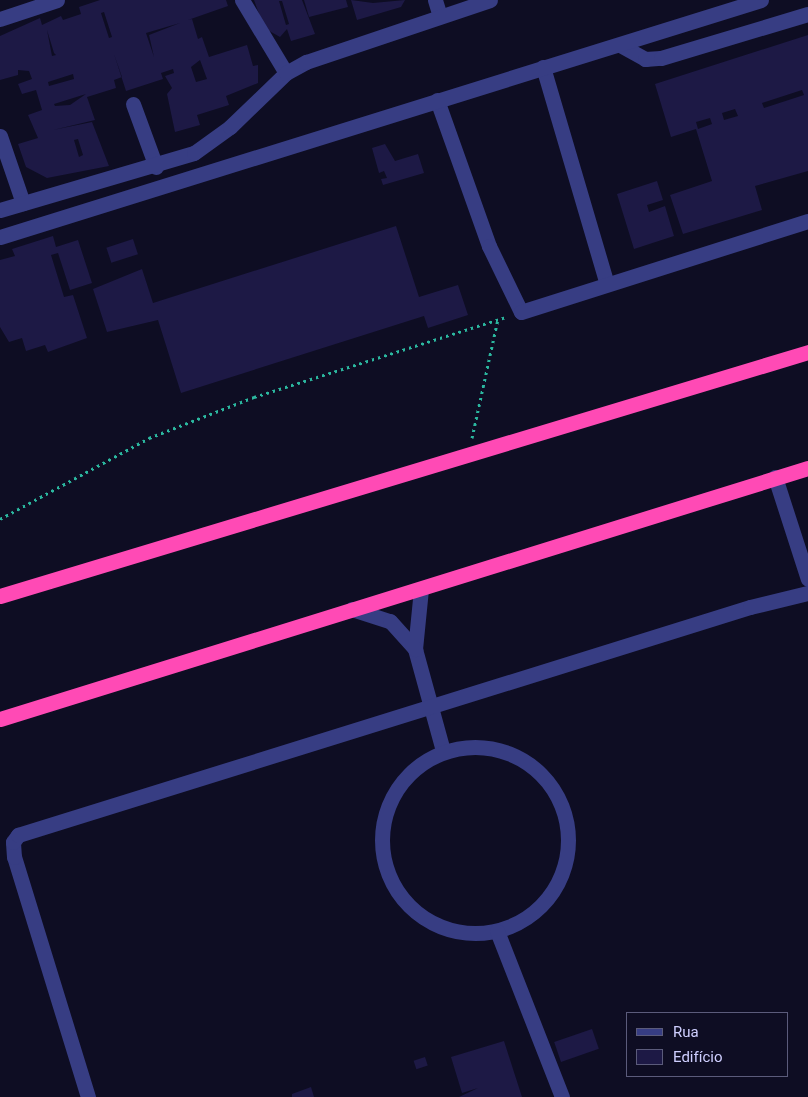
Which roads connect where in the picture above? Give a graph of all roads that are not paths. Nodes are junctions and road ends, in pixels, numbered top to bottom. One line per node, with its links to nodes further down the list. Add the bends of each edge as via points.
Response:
1 (57, 0): 8 (street)
2 (242, 0): 11 (street)
3 (435, 0): 7 (street)
4 (490, 0): 7 (street)
5 (761, 0): 9 (street)
6 (808, 14): 9 (street, via 661,58 645,59)
7 (440, 16): 11 (street, via 334,52)
8 (0, 19)
9 (620, 45): 10 (street)
10 (542, 67): 12 (street); 20 (street)
11 (286, 74): 15 (street, via 210,142)
12 (437, 100): 19 (street); 20 (street, via 489,246 521,312)
13 (133, 104): 15 (street)
14 (0, 136): 16 (street)
15 (156, 167): 16 (street)
16 (23, 203): 17 (street)
17 (0, 210)
18 (808, 221): 20 (street)
19 (0, 237)
20 (607, 284)
21 (804, 354): 27 (highway)
22 (808, 468): 23 (highway)
23 (775, 478): 24 (street); 25 (highway)
24 (808, 579)
25 (421, 588): 28 (highway); 29 (street)
26 (808, 593): 30 (street, via 750,607)
27 (0, 596)
28 (352, 610): 29 (street, via 390,621); 31 (highway)
29 (415, 649): 30 (street)
30 (432, 707): 32 (street); 34 (street, via 14,838 14,858)
31 (0, 719)
32 (443, 751): 33 (street, via 416,767 395,790 383,820 382,851 388,874 409,907 435,925 465,933); 33 (street, via 474,746 504,750 531,764 553,786 566,813 570,843 564,873 548,899 526,920)
33 (497, 931): 35 (street)
34 (88, 1097)
35 (562, 1097)

